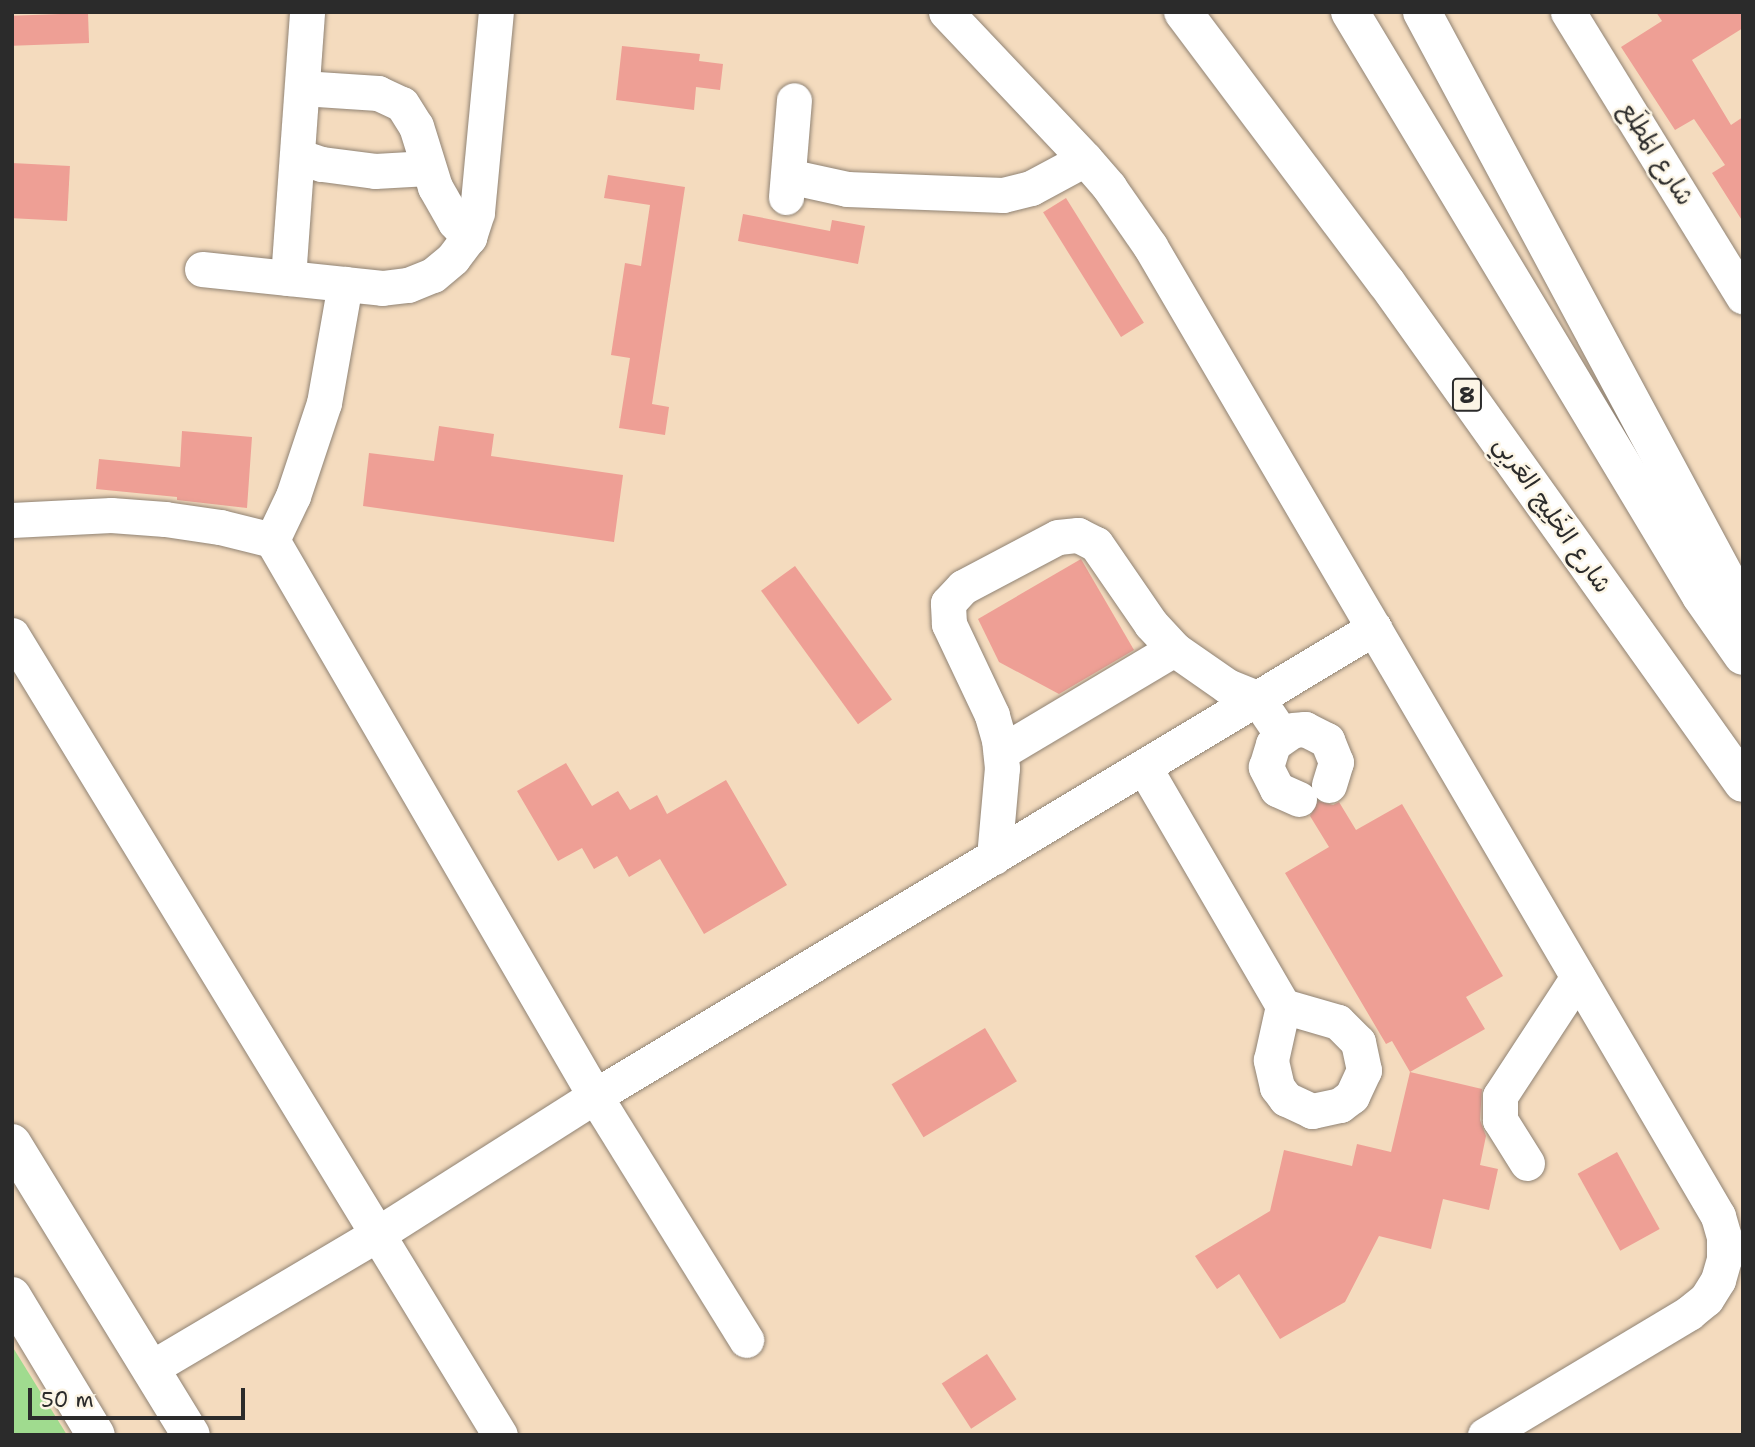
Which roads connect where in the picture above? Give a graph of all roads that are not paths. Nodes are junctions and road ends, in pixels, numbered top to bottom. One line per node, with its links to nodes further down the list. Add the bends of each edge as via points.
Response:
1 (307, 12): 8 (street)
2 (496, 12): 13 (street, via 477,212)
3 (946, 12): 11 (street)
4 (1183, 12): 29 (main road, شارع الخَلِيج العَربِي / 8, via 1387,282)
5 (1350, 12): 24 (main road, via 1701,596)
6 (1422, 12): 20 (main road)
7 (1568, 12): 17 (street, شارع المَطلَع)
8 (302, 88): 10 (street); 12 (street, via 391,96 411,114)
9 (794, 100): 11 (street, via 787,187 1003,195 1031,188)
10 (297, 156): 12 (street, via 374,172); 15 (street)
11 (1085, 159): 21 (street, via 1150,246)
12 (428, 168): 13 (street, via 444,205)
13 (469, 237): 16 (street, via 433,275 408,285)
14 (202, 269): 15 (street)
15 (288, 278): 16 (street)
16 (345, 284): 19 (street, via 324,403 293,496)
17 (1743, 297)
18 (12, 520): 19 (street, via 111,515 165,519)
19 (272, 540): 33 (street)
20 (1743, 610)
21 (1374, 628): 25 (street); 31 (street)
22 (12, 635): 36 (street)
23 (1174, 649): 25 (street, via 1218,680); 27 (street); 27 (street, via 1151,624 1096,544 1078,535 1058,537 962,587 953,594 946,614 992,715)
24 (1743, 656)
25 (1257, 698): 26 (street); 28 (street)
26 (1282, 735): 26 (street, via 1305,729 1327,740 1336,762 1314,792 1277,789 1266,767 1272,744)
27 (1001, 752): 30 (street)
28 (1144, 767): 30 (street); 32 (street)
29 (1743, 783)
30 (994, 857): 33 (street)
31 (1578, 977): 35 (street, via 1500,1096 1500,1120); 43 (street, via 1718,1216 1724,1259 1706,1299 1689,1313)
32 (1283, 1006)
33 (596, 1096): 36 (street); 38 (street)
34 (12, 1143): 39 (main road)
35 (1527, 1163)
36 (376, 1235): 39 (street); 42 (street)
37 (12, 1296): 40 (main road)
38 (746, 1340)
39 (151, 1368): 41 (main road)
40 (96, 1435)
41 (191, 1435)
42 (500, 1435)
43 (1485, 1435)

